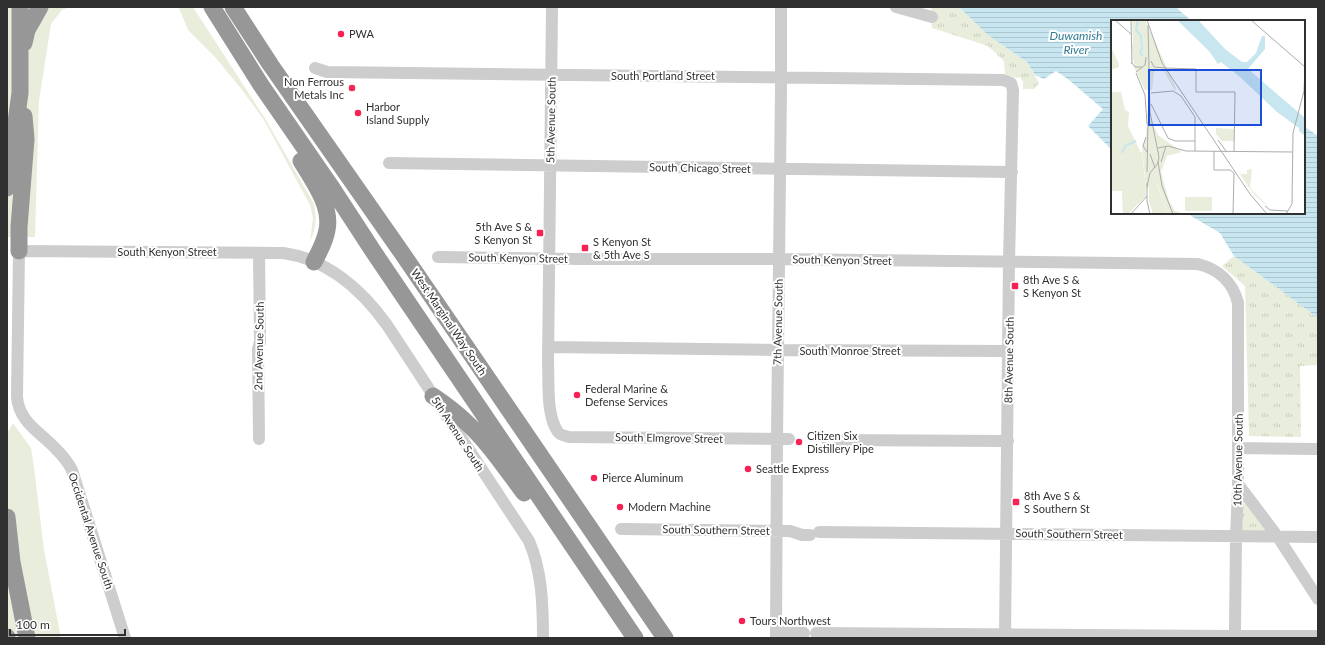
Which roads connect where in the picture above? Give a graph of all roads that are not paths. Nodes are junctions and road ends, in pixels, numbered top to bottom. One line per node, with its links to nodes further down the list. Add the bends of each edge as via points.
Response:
1 (20, 7): 11 (highway)
2 (40, 7): 11 (highway, via 27,30)
3 (212, 7): 16 (highway, West Marginal Way South)
4 (233, 7): 10 (highway, West Marginal Way South)
5 (250, 7): 10 (highway)
6 (552, 7): 13 (street, 5th Avenue South)
7 (781, 7): 14 (street, 7th Avenue South)
8 (896, 7): 9 (street)
9 (932, 17)
10 (247, 29): 63 (highway, West Marginal Way South)
11 (20, 56): 17 (highway)
12 (315, 68): 13 (street, South Portland Street, via 327,72)
13 (551, 75): 14 (street, South Portland Street); 19 (street, 5th Avenue South)
14 (781, 77): 15 (street, South Portland Street, via 1003,80); 20 (street, 7th Avenue South)
15 (1011, 83): 21 (street, 8th Avenue South)
16 (261, 85): 28 (highway, via 326,208 327,230); 52 (highway, West Marginal Way South)
17 (20, 93): 22 (highway); 23 (highway, via 26,131)
18 (389, 163): 19 (street, South Chicago Street)
19 (550, 166): 20 (street, South Chicago Street); 26 (street, 5th Avenue South)
20 (779, 168): 21 (street, South Chicago Street); 27 (street, 7th Avenue South)
21 (1012, 172): 29 (street, 8th Avenue South)
22 (7, 188)
23 (19, 251): 24 (street, South Kenyon Street); 60 (street, Occidental Avenue South, via 16,397 18,409 72,470)
24 (259, 253): 28 (street, South Kenyon Street, via 291,254); 36 (street, 2nd Avenue South)
25 (438, 257): 26 (street, South Kenyon Street)
26 (548, 258): 27 (street, South Kenyon Street); 31 (street, 5th Avenue South)
27 (779, 259): 29 (street, South Kenyon Street); 32 (street, 7th Avenue South)
28 (314, 262): 34 (street, 5th Avenue South, via 344,279 370,303)
29 (1009, 262): 30 (street, South Kenyon Street, via 1198,264 1218,273); 33 (street, 8th Avenue South)
30 (1235, 291): 41 (street, 10th Avenue South, via 1238,303)
31 (548, 347): 32 (street, South Monroe Street); 35 (street, 5th Avenue South, via 550,406)
32 (777, 350): 33 (street, South Monroe Street); 37 (street, 7th Avenue South)
33 (1009, 351): 40 (street, 8th Avenue South)
34 (433, 396): 52 (highway, via 468,424 488,447); 61 (street, 5th Avenue South, via 529,541 536,560 542,594)
35 (554, 424): 37 (street, South Elmgrove Street, via 557,432 569,437)
36 (259, 439)
37 (777, 439): 38 (street, South Elmgrove Street); 46 (street, 7th Avenue South)
38 (789, 439)
39 (826, 440): 40 (street)
40 (1008, 441): 47 (street, 8th Avenue South)
41 (1238, 448): 42 (street); 43 (street, 10th Avenue South)
42 (1318, 449)
43 (1238, 484): 48 (street, 10th Avenue South); 49 (street)
44 (7, 517): 59 (highway, via 12,562)
45 (621, 529): 46 (street, South Southern Street)
46 (777, 531): 47 (street, South Southern Street, via 790,531 802,535); 55 (street, 7th Avenue South)
47 (1007, 533): 48 (street, South Southern Street); 58 (street, 8th Avenue South)
48 (1236, 536): 49 (street, South Southern Street); 56 (street, 10th Avenue South)
49 (1278, 537): 50 (street, South Southern Street); 51 (street)
50 (1318, 537)
51 (1318, 599)
52 (624, 621): 62 (highway, West Marginal Way South)
53 (804, 633): 55 (street)
54 (816, 633): 58 (street)
55 (776, 635)
56 (1235, 636): 57 (street); 58 (street)
57 (1318, 636)
58 (1005, 637)
59 (27, 638)
60 (125, 638)
61 (543, 638)
62 (635, 638)
63 (665, 638)

